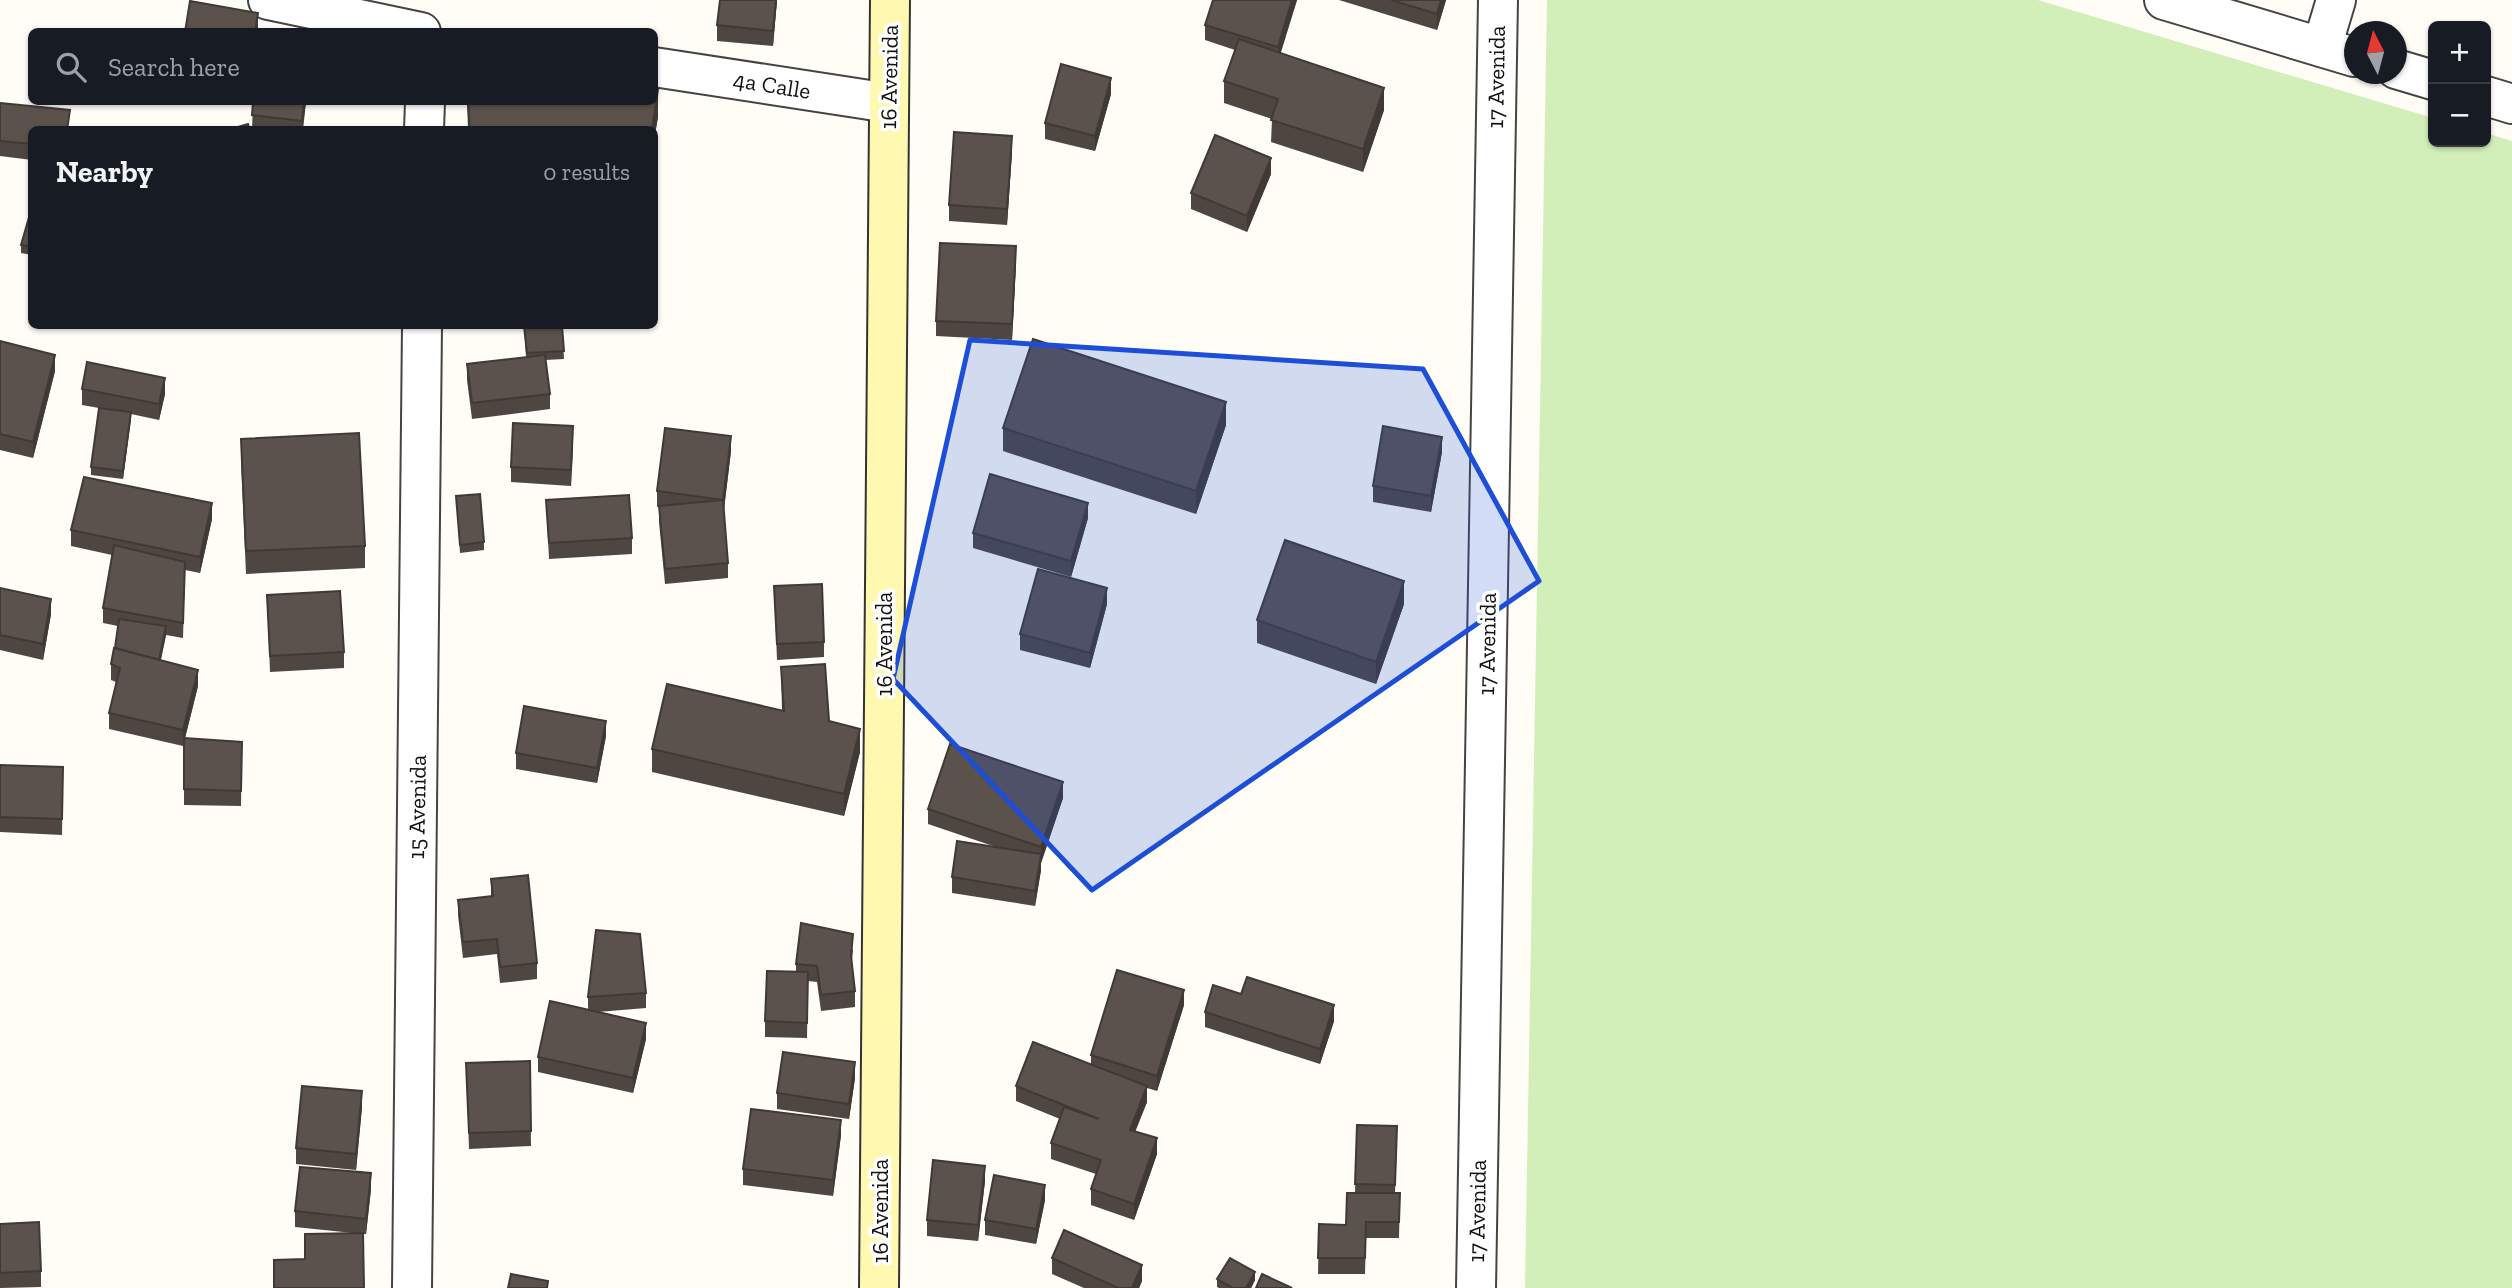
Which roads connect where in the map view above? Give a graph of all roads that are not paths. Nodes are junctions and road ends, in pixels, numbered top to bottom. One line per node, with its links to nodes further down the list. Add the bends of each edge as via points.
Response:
1 (268, 0): 7 (street)
2 (426, 0): 8 (street)
3 (890, 0): 14 (main road, 16 Avenida)
4 (1498, 0): 21 (street, 17 Avenida)
5 (2165, 0): 9 (street)
6 (2336, 0): 9 (street)
7 (404, 28)
8 (423, 28)
9 (2338, 52)
10 (658, 69): 14 (street, 4a Calle)
11 (2407, 72): 12 (street)
12 (2428, 79)
13 (2491, 98): 15 (street)
14 (889, 103): 20 (main road, 16 Avenida)
15 (2512, 104)
16 (425, 105): 17 (street)
17 (424, 126)
18 (422, 329): 19 (street, 15 Avenida)
19 (412, 1288)
20 (879, 1288)
21 (1476, 1288)

